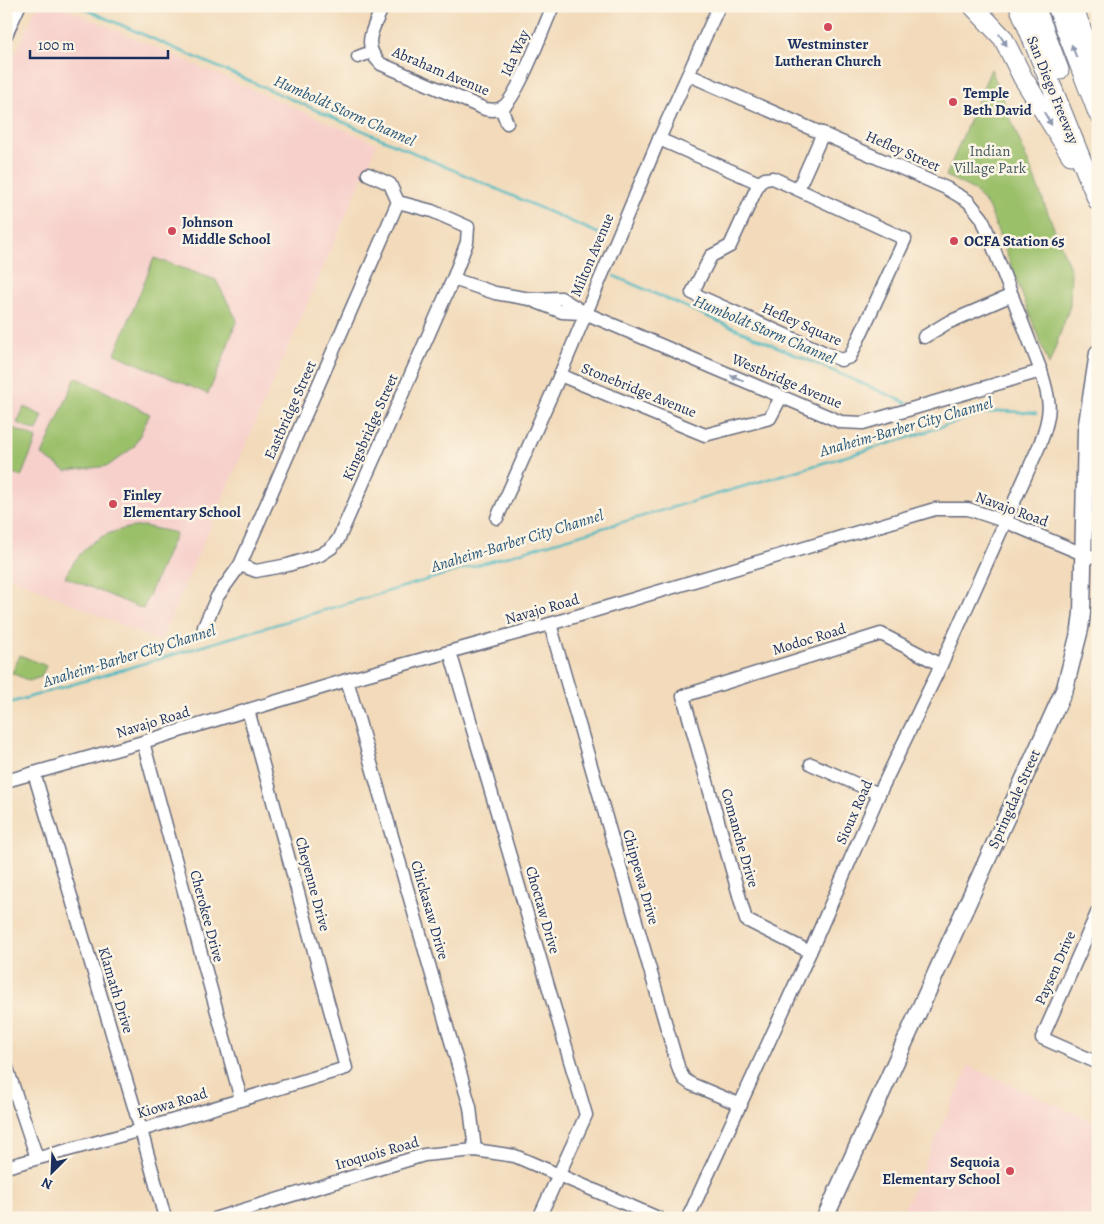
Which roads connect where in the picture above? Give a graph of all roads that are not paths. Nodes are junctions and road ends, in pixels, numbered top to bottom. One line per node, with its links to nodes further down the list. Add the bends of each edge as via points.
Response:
1 (19, 6): 10 (street)
2 (383, 6): 11 (street, via 370,37)
3 (553, 6): 15 (street, Ida Way, via 513,96)
4 (719, 6): 13 (street, Milton Avenue)
5 (973, 6): 20 (highway, one-way to 20, via 1003,38 1063,144)
6 (1020, 6): 20 (highway, San Diego Freeway)
7 (1034, 6): 20 (highway)
8 (1057, 6): 16 (highway, one-way to 8)
9 (1073, 6): 14 (highway)
10 (6, 34)
11 (371, 52): 12 (street, Abraham Avenue); 15 (street, Abraham Avenue, via 381,64 485,109)
12 (358, 57)
13 (689, 75): 18 (street, Hefley Street); 19 (street, Milton Avenue)
14 (1098, 75)
15 (501, 108): 17 (street, Abraham Avenue)
16 (1098, 113)
17 (507, 123)
18 (823, 133): 23 (street); 27 (street, Hefley Street, via 968,201 982,218)
19 (659, 139): 22 (street, Hefley Square); 28 (street, Milton Avenue)
20 (1093, 173): 24 (highway, San Diego Freeway)
21 (368, 174): 25 (street, via 390,184)
22 (759, 183): 23 (street, Hefley Square, via 772,178); 23 (street, Hefley Square, via 730,246 711,256 692,293 841,360 850,357 905,239)
23 (798, 189)
24 (1098, 201)
25 (398, 202): 26 (street, Kingsbridge Street, via 432,211 468,227 467,242); 38 (street, Eastbridge Street)
26 (453, 279): 28 (street, Westbridge Avenue, via 495,293 530,299 560,298); 38 (street, Kingsbridge Street, via 338,540 320,555 288,564 256,572)
27 (1012, 295): 29 (street, via 947,323); 31 (street, Hefley Street)
28 (584, 313): 32 (street, Milton Avenue); 33 (street, Westbridge Avenue, one-way to 28)
29 (924, 337)
30 (1098, 353): 37 (main road, Springdale Street, via 1086,430)
31 (1041, 371): 33 (street, Westbridge Avenue, via 863,423 841,422); 34 (street, Hefley Street, via 1049,394)
32 (560, 375): 33 (street, Stonebridge Avenue, via 705,435 770,418); 35 (street, Milton Avenue)
33 (781, 397)
34 (1049, 420): 36 (street, Sioux Road)
35 (497, 518)
36 (1004, 522): 37 (street, Navajo Road); 39 (street, Navajo Road, via 968,509 935,509); 42 (street, Sioux Road)
37 (1090, 556): 68 (main road, Springdale Street, via 1080,629 1065,688)
38 (240, 565): 40 (street, Eastbridge Street, via 217,596)
39 (550, 624): 41 (street, Navajo Road); 57 (street, Chippewa Drive, via 679,1070 684,1080 691,1084)
40 (204, 627)
41 (450, 652): 43 (street, Navajo Road); 62 (street, Choctaw Drive, via 586,1115)
42 (941, 665): 44 (street, Modoc Road, via 880,634); 50 (street, Sioux Road)
43 (347, 680): 45 (street, Navajo Road); 59 (street, Chickasaw Drive, via 470,1107)
44 (683, 696): 52 (street, Comanche Drive, via 746,920)
45 (248, 710): 46 (street, Navajo Road); 55 (street, Cheyenne Drive)
46 (143, 742): 48 (street, Navajo Road); 56 (street, Cherokee Drive)
47 (811, 764): 50 (street)
48 (34, 773): 49 (street, Navajo Road); 58 (street, Klamath Drive)
49 (6, 781)
50 (879, 794): 52 (street, Sioux Road)
51 (1098, 911): 53 (street, Paysen Drive, via 1042,1038)
52 (810, 952): 57 (street, Sioux Road)
53 (1098, 1063)
54 (6, 1065): 60 (street)
55 (346, 1068): 56 (street, Kiowa Road)
56 (241, 1099): 58 (street, Kiowa Road)
57 (741, 1105): 67 (street, Sioux Road)
58 (141, 1130): 60 (street, Kiowa Road); 63 (street, Klamath Drive)
59 (475, 1150): 62 (street, Iroquois Road, via 515,1156); 64 (street, Iroquois Road, via 424,1155)
60 (37, 1158): 61 (street, Kiowa Road)
61 (6, 1167)
62 (558, 1174): 65 (street, Choctaw Drive); 66 (street, Iroquois Road)
63 (166, 1218)
64 (217, 1218)
65 (539, 1218)
66 (658, 1218)
67 (688, 1218)
68 (825, 1218)

